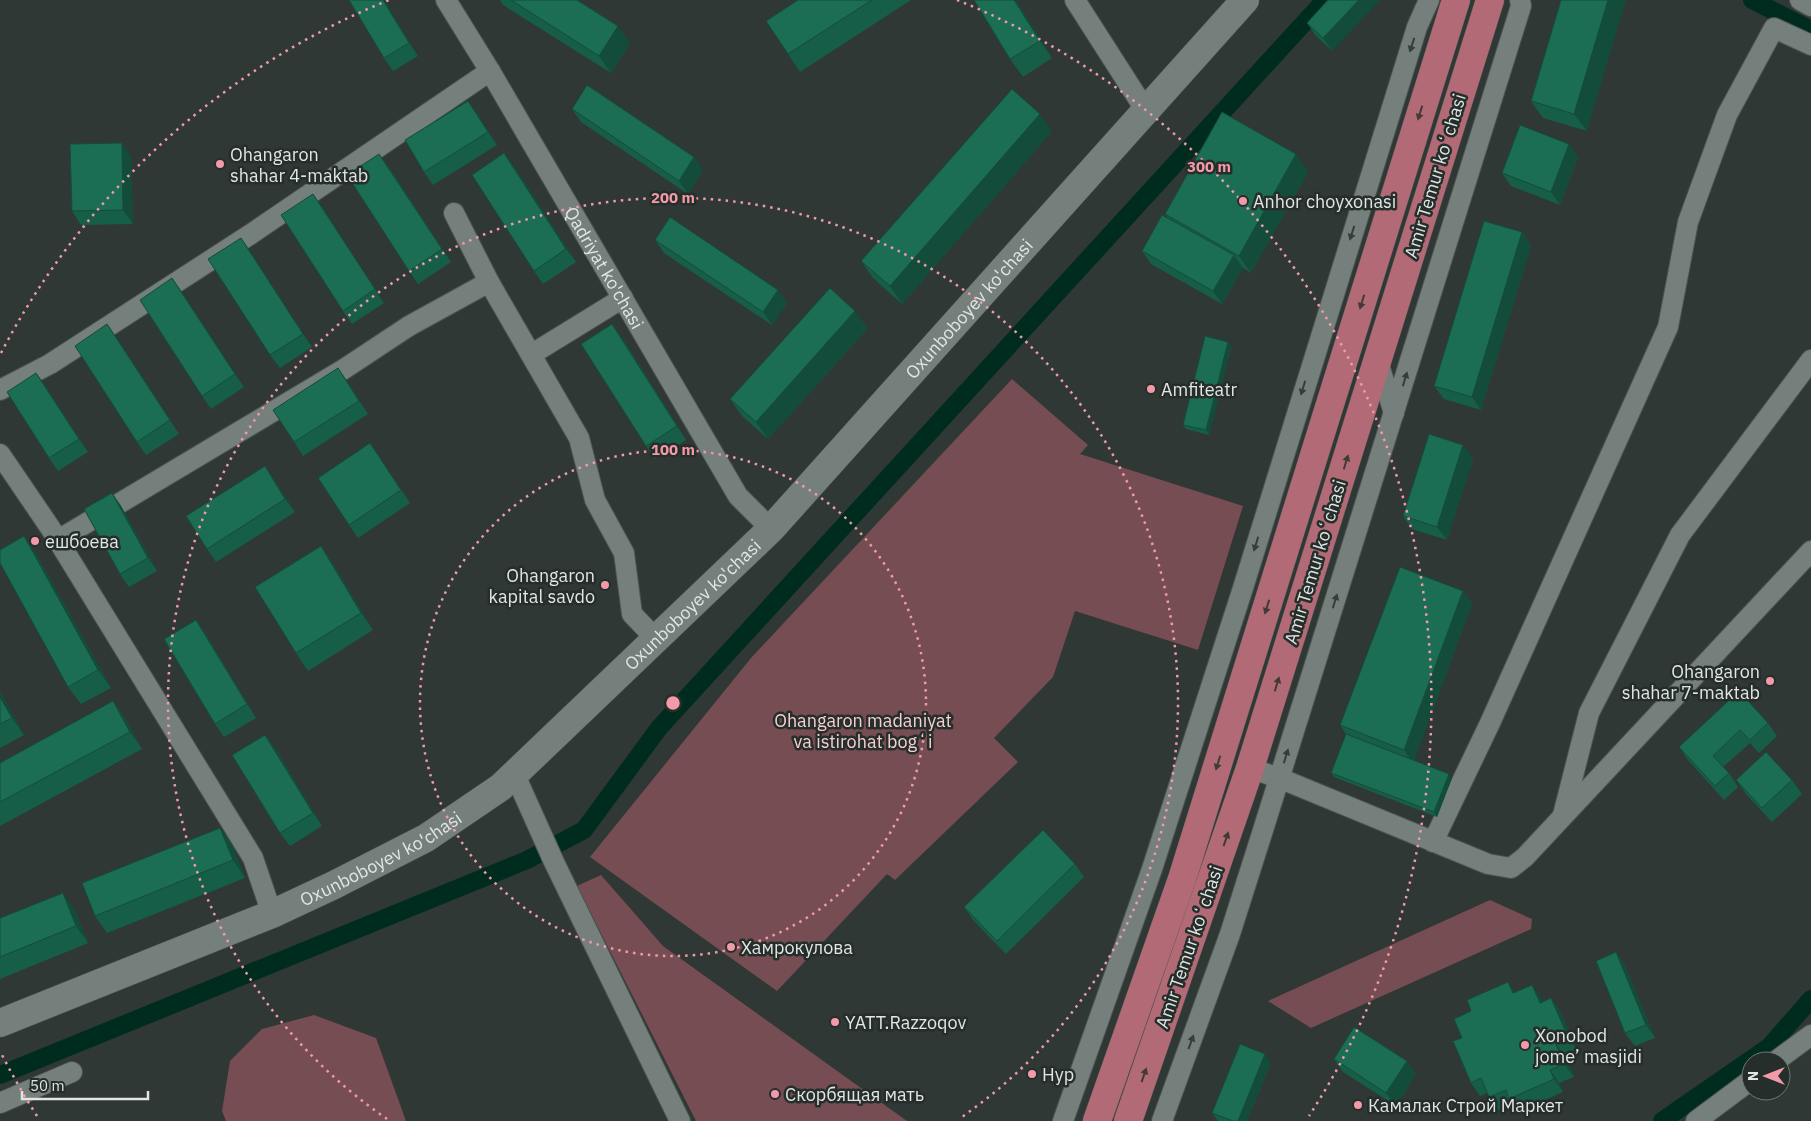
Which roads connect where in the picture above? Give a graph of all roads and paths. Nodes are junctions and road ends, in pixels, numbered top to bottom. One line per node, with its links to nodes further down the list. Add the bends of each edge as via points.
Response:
1 (446, 0): 11 (street, Qadriyat ko'chasi)
2 (1075, 0): 12 (street)
3 (1245, 0): 12 (main road, Oxunboboyev ko'chasi)
4 (1429, 0): 39 (street, one-way to 39, via 1417,27 1152,869)
5 (1456, 0): 40 (highway, Amir Temur koʻchasi, one-way to 40, via 1185,869)
6 (1490, 0): 18 (highway, Amir Temur koʻchasi)
7 (1520, 0): 20 (street, one-way to 7, via 1521,6)
8 (1800, 0): 9 (street)
9 (1811, 6)
10 (1811, 45): 30 (street, via 1774,28 1727,115 1688,222 1668,327)
11 (490, 71): 15 (street, Qadriyat ko'chasi); 19 (street, via 251,234 50,364)
12 (1146, 111): 22 (main road, Oxunboboyev ko'chasi)
13 (454, 213): 14 (street)
14 (489, 282): 16 (street); 23 (street, via 409,326 344,369)
15 (623, 298): 16 (street); 22 (street, Qadriyat ko'chasi, via 738,496)
16 (532, 354): 25 (street, via 579,438 595,500 624,553 632,614)
17 (1811, 360): 29 (street, via 1680,535 1589,713)
18 (1378, 362): 20 (street); 26 (highway, Amir Temur koʻchasi, one-way to 18)
19 (0, 390)
20 (1394, 413): 28 (street, one-way to 20)
21 (0, 454): 23 (street)
22 (771, 529): 25 (main road, Oxunboboyev ko'chasi)
23 (58, 540): 31 (street, via 253,858)
24 (1811, 551): 29 (street)
25 (656, 639): 27 (main road, Oxunboboyev ko'chasi)
26 (1250, 768): 28 (street); 41 (highway, Amir Temur koʻchasi, one-way to 26)
27 (515, 775): 31 (main road, Oxunboboyev ko'chasi, via 479,804 426,838); 38 (street)
28 (1279, 778): 30 (street); 42 (street, one-way to 28, via 1230,934)
29 (1563, 816): 30 (street, via 1525,858 1511,868 1488,864)
30 (1433, 842)
31 (272, 914): 32 (main road, Oxunboboyev ko'chasi)
32 (0, 1023)
33 (1811, 1035): 34 (street)
34 (1789, 1051)
35 (72, 1072): 37 (street)
36 (1741, 1087): 43 (street)
37 (0, 1102)
38 (680, 1121)
39 (1063, 1121)
40 (1097, 1121)
41 (1128, 1121)
42 (1162, 1121)
43 (1696, 1121)

